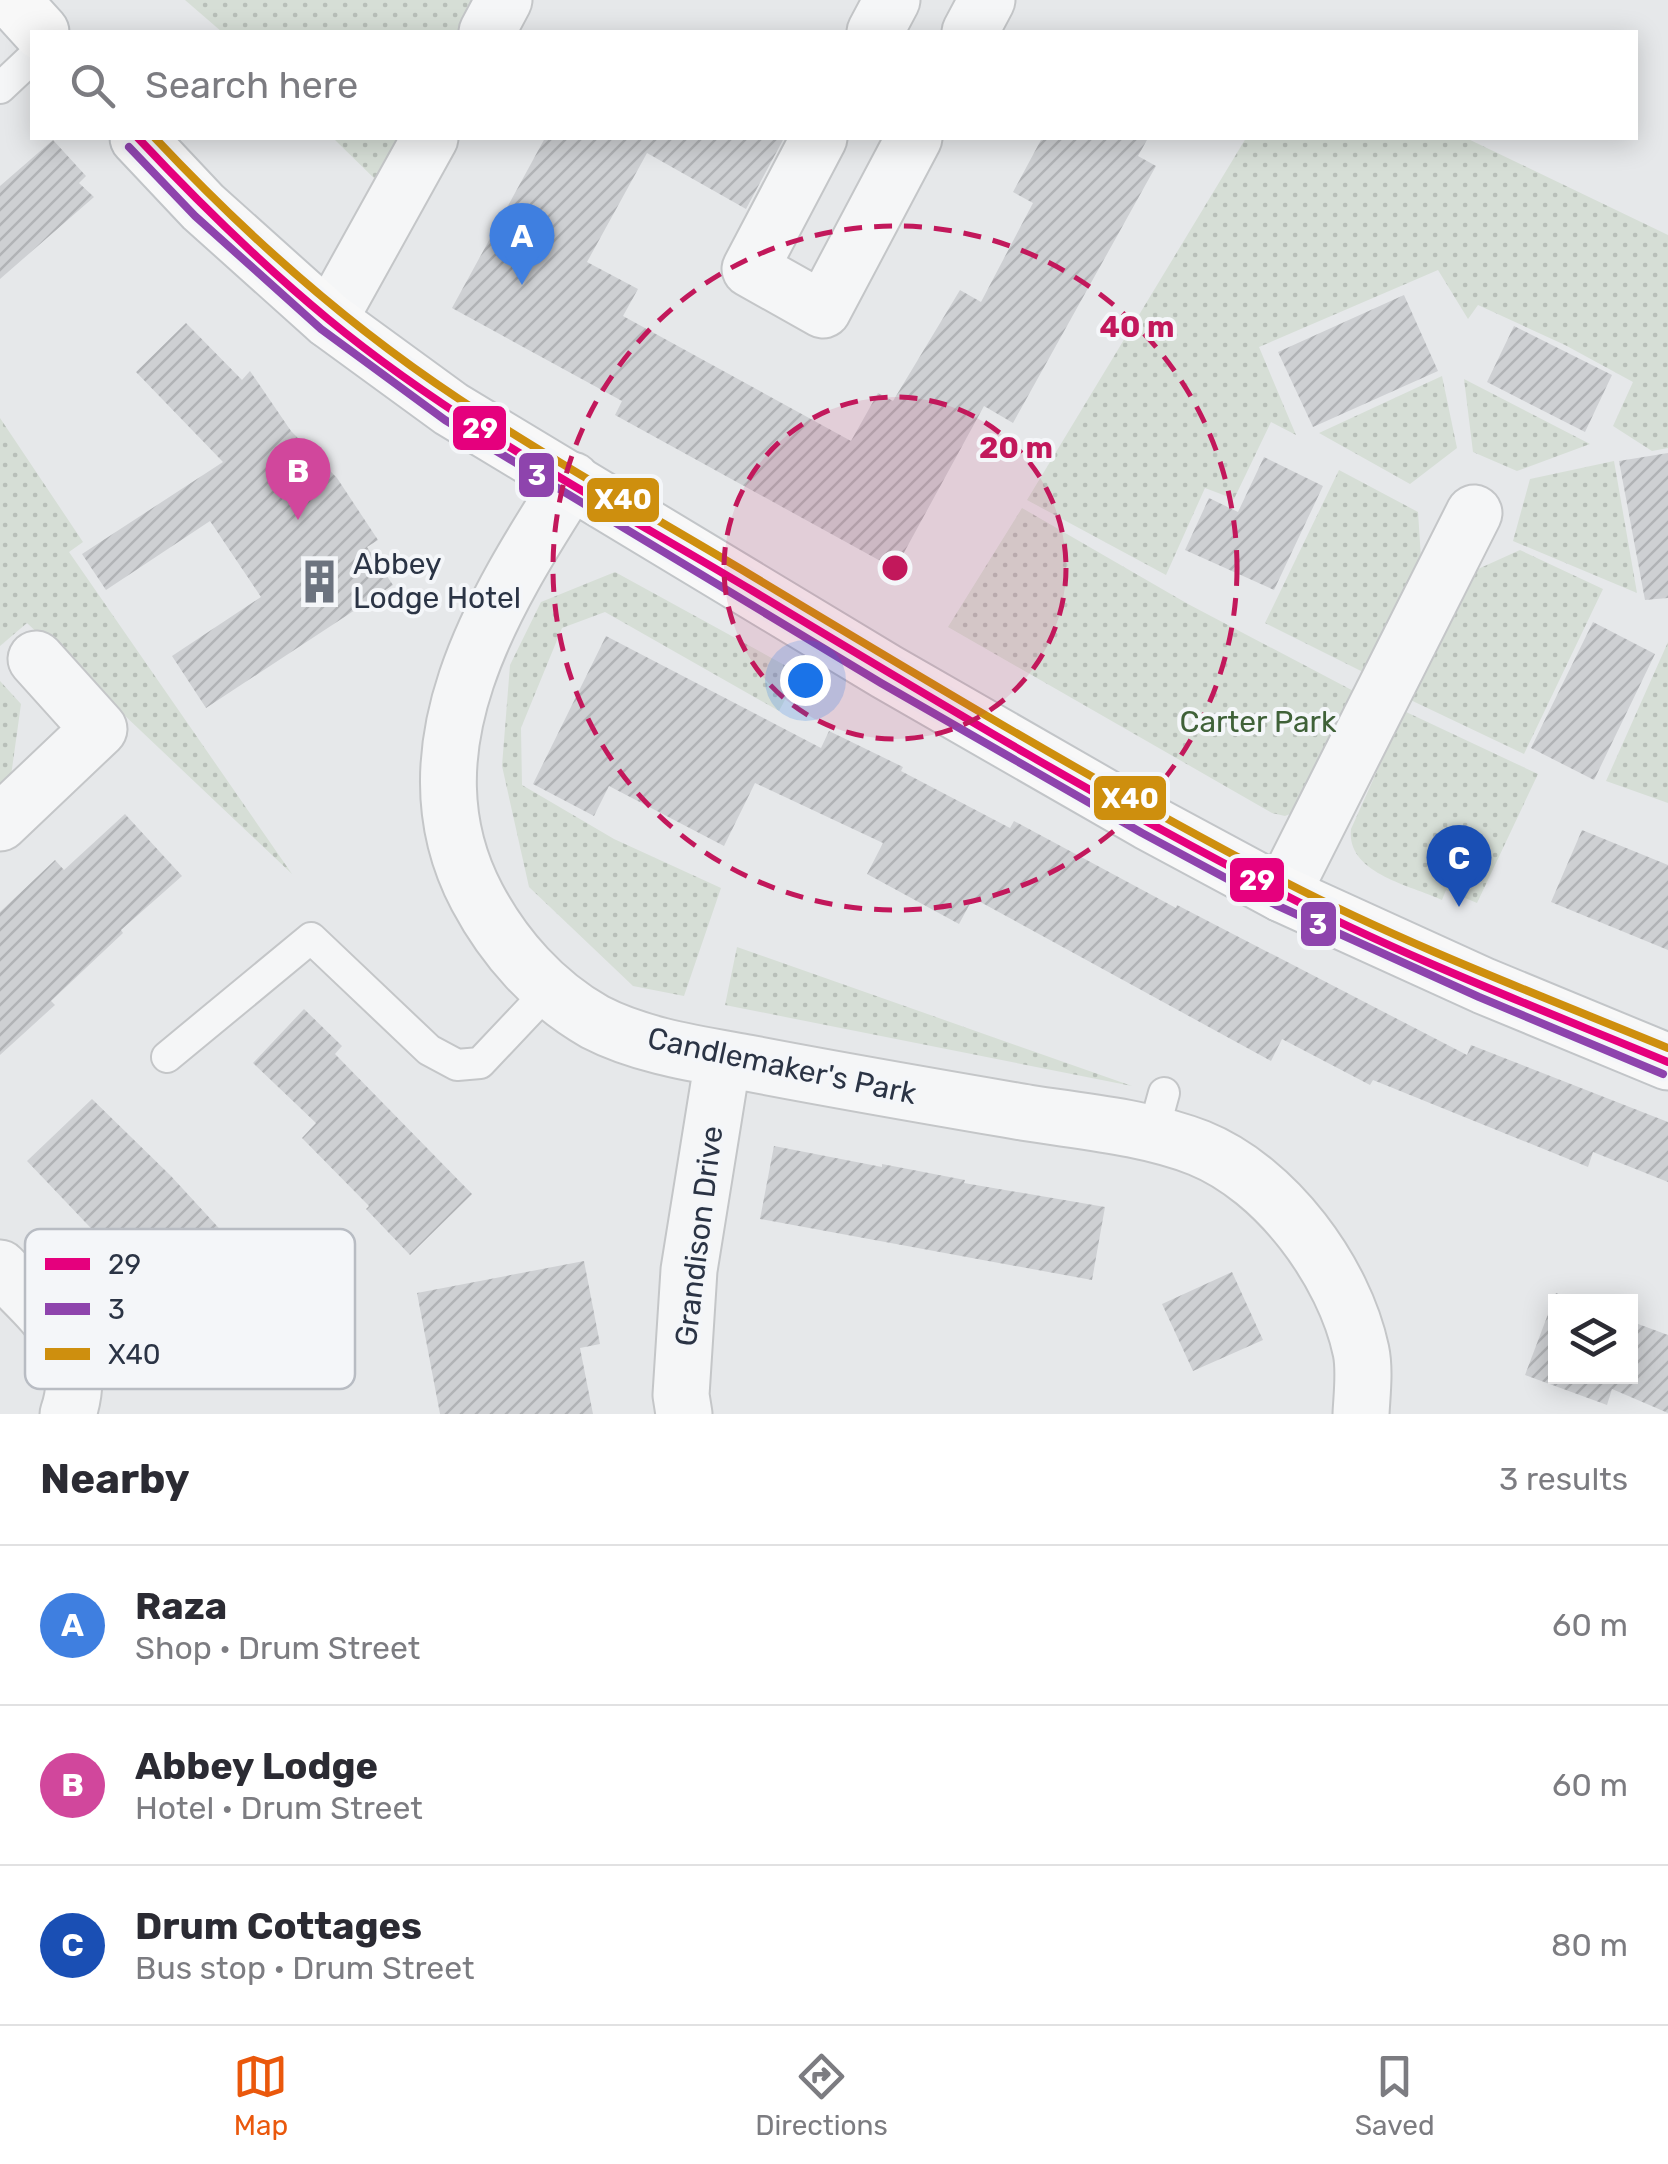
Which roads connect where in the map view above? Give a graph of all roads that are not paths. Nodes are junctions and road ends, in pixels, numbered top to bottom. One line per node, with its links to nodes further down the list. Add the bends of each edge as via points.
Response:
1 (12, 0): 5 (main road)
2 (504, 0): 6 (street)
3 (892, 0): 7 (street)
4 (987, 0): 8 (street)
5 (39, 30)
6 (488, 30)
7 (876, 30)
8 (971, 30)
9 (30, 60): 10 (lane)
10 (0, 88)
11 (140, 140): 15 (main road, via 203,207)
12 (429, 140): 15 (street)
13 (819, 140): 14 (street, via 750,270 823,310)
14 (913, 140)
15 (329, 320): 16 (main road, via 452,409)
16 (572, 480): 20 (main road, via 887,672); 21 (street, Candlemaker's Park, via 471,660 450,760 450,816 468,878 498,936)
17 (1474, 512): 20 (street)
18 (36, 659): 19 (street, via 99,728)
19 (0, 822)
20 (1282, 894): 24 (main road)
21 (549, 990): 22 (lane, via 480,1063 457,1065 429,1050 311,938); 23 (street, Candlemaker's Park, via 597,1022 663,1046)
22 (166, 1057)
23 (724, 1058): 29 (street, Grandison Drive, via 690,1270); 30 (street, Candlemaker's Park, via 1158,1113 1260,1186 1314,1244 1342,1292 1362,1354)
24 (1668, 1062)
25 (0, 1268): 26 (street)
26 (25, 1295)
27 (75, 1389): 28 (street)
28 (68, 1414)
29 (684, 1414)
30 (1362, 1414)

